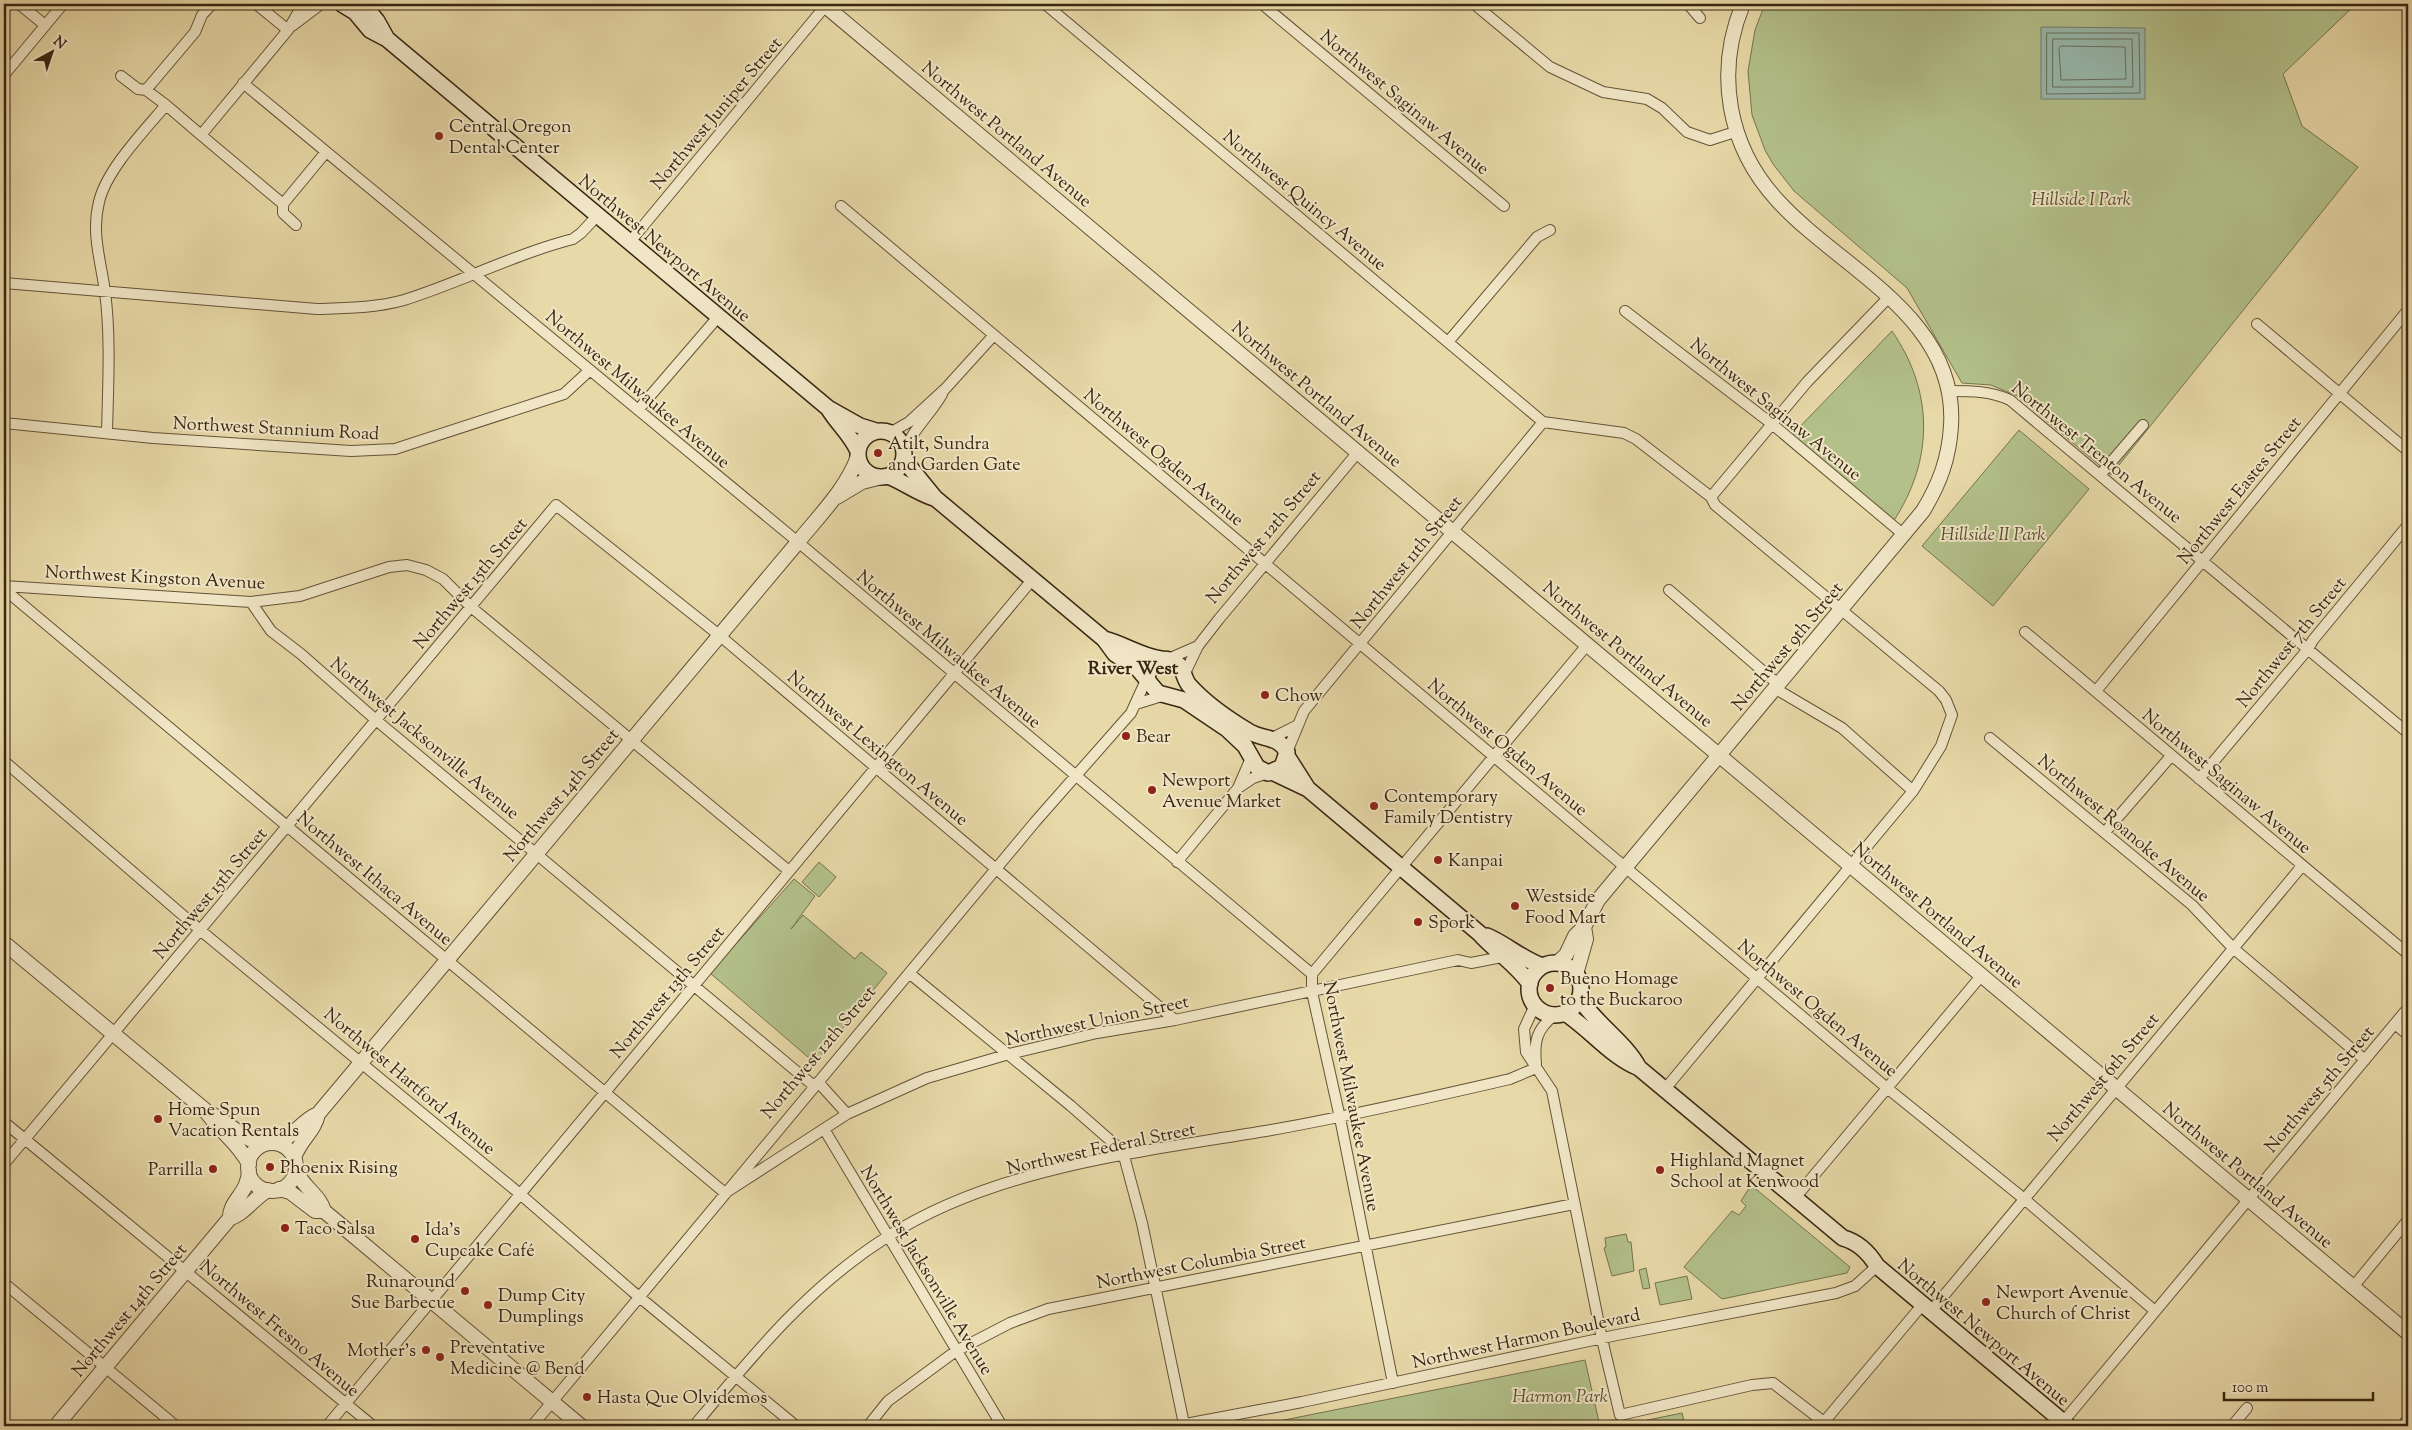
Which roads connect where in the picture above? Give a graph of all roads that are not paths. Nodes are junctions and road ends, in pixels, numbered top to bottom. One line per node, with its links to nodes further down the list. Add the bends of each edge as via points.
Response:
1 (19, 4): 16 (street)
2 (63, 4): 16 (street)
3 (212, 4): 22 (street, via 202,15 195,32)
4 (256, 4): 17 (street)
5 (303, 4): 17 (street)
6 (321, 4): 17 (street)
7 (342, 4): 18 (main road, Northwest Newport Avenue, via 355,12 370,30)
8 (363, 4): 18 (main road, Northwest Newport Avenue)
9 (825, 4): 33 (street, Northwest Juniper Street); 57 (street, Northwest Portland Avenue)
10 (1045, 4): 43 (street, Northwest Quincy Avenue)
11 (1262, 4): 29 (street, Northwest Saginaw Avenue)
12 (1474, 4): 24 (street, via 1550,67 1603,92 1648,99 1687,132 1710,140)
13 (1688, 4): 15 (street)
14 (1743, 4): 24 (street, via 1732,34 1727,73)
15 (1700, 18)
16 (45, 25): 19 (street)
17 (288, 30): 21 (street)
18 (387, 39): 30 (main road, Northwest Newport Avenue)
19 (4, 74)
20 (121, 76): 22 (street, via 138,89)
21 (243, 83): 25 (street); 26 (street, Northwest Milwaukee Avenue)
22 (146, 90): 23 (street)
23 (166, 105): 25 (street); 36 (street, via 124,155 99,201 96,243)
24 (1736, 132): 37 (street, via 1747,157 1777,200)
25 (201, 135): 27 (street)
26 (326, 152): 27 (street); 34 (street, Northwest Milwaukee Avenue)
27 (283, 204): 31 (street, via 283,213)
28 (840, 206): 42 (street, Northwest Ogden Avenue)
29 (1504, 206)
30 (597, 216): 33 (main road, Northwest Newport Avenue); 34 (street, via 573,239)
31 (296, 225)
32 (1550, 230): 43 (street, via 1537,237)
33 (629, 243): 40 (main road, Northwest Newport Avenue)
34 (474, 272): 36 (street, via 403,300 359,307 316,309); 44 (street, Northwest Milwaukee Avenue)
35 (4, 283): 36 (street)
36 (105, 292): 55 (street, via 109,364)
37 (1889, 298): 46 (street, via 1926,337 1945,372); 52 (street, via 1807,382)
38 (2408, 310): 47 (street, Northwest Eastes Street)
39 (1625, 311): 52 (street, Northwest Saginaw Avenue)
40 (718, 316): 48 (main road, Northwest Newport Avenue); 49 (street)
41 (2257, 324): 47 (street)
42 (994, 336): 45 (street); 71 (street, Northwest Ogden Avenue)
43 (1448, 342): 50 (street, Northwest Quincy Avenue)
44 (590, 370): 49 (street, Northwest Milwaukee Avenue); 55 (street, Northwest Stannium Road, via 564,394 395,449 351,451)
45 (945, 389): 54 (street, via 909,422 895,430); 59 (street, via 933,411 907,443)
46 (1950, 391): 60 (street, Northwest Trenton Avenue, via 1977,390 2010,400); 68 (street, Northwest 9th Street, via 1950,444 1943,473 1924,511)
47 (2340, 392): 56 (street); 70 (street, Northwest Eastes Street)
48 (828, 408): 54 (main road, Northwest Newport Avenue, via 860,426); 58 (main road, Northwest Newport Avenue, via 836,423 851,438)
49 (638, 410): 69 (street, Northwest Milwaukee Avenue)
50 (1543, 422): 62 (street, via 1624,433); 67 (street, Northwest 11th Street)
51 (4, 423): 55 (street, Northwest Stannium Road)
52 (1772, 424): 62 (street); 68 (street, Northwest Saginaw Avenue)
53 (2143, 425): 60 (street)
54 (882, 431): 58 (main road, via 864,438); 59 (main road, via 900,440)
55 (106, 433)
56 (2408, 451)
57 (1358, 452): 67 (street, Northwest Portland Avenue); 71 (street, Northwest 12th Street)
58 (858, 454): 61 (main road, via 868,473); 64 (street, Northwest 14th Street, via 852,471)
59 (904, 456): 61 (main road, via 900,467); 63 (main road)
60 (2100, 475): 70 (street, Northwest Trenton Avenue)
61 (885, 477): 63 (main road); 64 (street, Northwest 14th Street, via 862,482)
62 (1711, 497): 77 (street, via 1715,504)
63 (935, 498): 72 (main road)
64 (832, 500): 69 (street, Northwest 14th Street)
65 (556, 505): 76 (street, Northwest 15th Street); 79 (street, Northwest Lexington Avenue)
66 (2408, 525): 84 (street, Northwest 7th Street)
67 (1452, 531): 81 (street, Northwest 11th Street); 82 (street, Northwest Portland Avenue)
68 (1904, 535): 77 (street, Northwest 9th Street)
69 (798, 542): 79 (street, Northwest 14th Street); 86 (street, Northwest Milwaukee Avenue)
70 (2202, 561): 84 (street, Northwest Trenton Avenue); 90 (street, Northwest Eastes Street)
71 (1266, 562): 81 (street, Northwest Ogden Avenue); 83 (street, Northwest 12th Street)
72 (1032, 580): 80 (main road); 86 (street, Northwest 13th Street)
73 (4, 587): 75 (street, Northwest Kingston Avenue); 112 (street, Northwest Ithaca Avenue)
74 (1669, 590): 89 (street)
75 (251, 602): 76 (street, Northwest Kingston Avenue, via 300,596 407,564 442,579); 93 (street, Northwest Jacksonville Avenue, via 271,631)
76 (471, 607): 93 (street, Northwest 15th Street); 98 (street, Northwest Kingston Avenue)
77 (1840, 610): 89 (street, Northwest 9th Street); 111 (street, via 1946,700 1952,715 1944,739)
78 (2025, 632): 90 (street, Northwest Saginaw Avenue)
79 (719, 635): 98 (street, Northwest 14th Street); 105 (street, Northwest Lexington Avenue)
80 (1104, 639): 85 (main road, via 1139,654); 88 (main road, via 1115,654)
81 (1361, 643): 94 (street, Northwest 11th Street, via 1304,711); 102 (street, Northwest Ogden Avenue)
82 (1587, 645): 100 (street, Northwest Portland Avenue); 102 (street)
83 (1198, 646): 85 (street, Northwest 12th Street); 87 (street, Northwest 12th Street)
84 (2308, 649): 95 (street, Northwest Trenton Avenue); 108 (street, Northwest 7th Street)
85 (1165, 659): 87 (main road, via 1179,665); 88 (main road, via 1150,667)
86 (954, 674): 105 (street, Northwest 13th Street); 107 (street, Northwest Milwaukee Avenue)
87 (1184, 677): 96 (main road, via 1192,688 1246,730)
88 (1147, 678): 91 (main road, via 1152,688); 92 (street, Northwest 12th Street)
89 (1778, 687): 100 (street, Northwest 9th Street); 111 (street, via 1831,719)
90 (2096, 691): 103 (street, Northwest Saginaw Avenue)
91 (1169, 696): 92 (street); 101 (main road, via 1184,700 1211,717 1245,746)
92 (1136, 704): 107 (street, Northwest 12th Street)
93 (376, 720): 112 (street, Northwest 15th Street); 114 (street, Northwest Jacksonville Avenue)
94 (1296, 726): 96 (street); 99 (street, Northwest 11th Street)
95 (2408, 733)
96 (1267, 738): 99 (main road, via 1280,742)
97 (1990, 738): 113 (street, Northwest Roanoke Avenue)
98 (632, 740): 114 (street, Northwest 14th Street); 121 (street, Northwest Kingston Avenue)
99 (1287, 754): 106 (main road, via 1282,767); 110 (main road)
100 (1720, 755): 118 (street, Northwest 9th Street); 119 (street, Northwest Portland Avenue)
101 (1250, 756): 106 (main road, via 1256,767); 109 (street)
102 (1494, 756): 117 (street); 118 (street, Northwest Ogden Avenue)
103 (2171, 756): 108 (street, Northwest Saginaw Avenue); 113 (street)
104 (4, 761): 123 (street, Northwest Hartford Avenue)
105 (876, 767): 120 (street, Northwest Lexington Avenue); 121 (street, Northwest 13th Street)
106 (1270, 772): 109 (street); 110 (main road)
107 (1075, 777): 115 (street, Northwest Milwaukee Avenue); 120 (street, Northwest 12th Street)
108 (2199, 779): 116 (street, Northwest Saginaw Avenue)
109 (1238, 788): 115 (street)
110 (1308, 789): 117 (main road)
111 (1913, 791): 119 (street)
112 (287, 826): 123 (street, Northwest 15th Street); 129 (street, Northwest Ithaca Avenue)
113 (2106, 831): 126 (street, Northwest Roanoke Avenue, via 2192,904)
114 (537, 853): 129 (street, Northwest 14th Street); 138 (street, Northwest Jacksonville Avenue)
115 (1177, 862): 133 (street, Northwest Milwaukee Avenue)
116 (2302, 866): 126 (street, Northwest 6th Street); 127 (street, Northwest Saginaw Avenue)
117 (1401, 867): 124 (main road); 133 (street)
118 (1625, 867): 122 (street, Northwest 9th Street, via 1598,900); 136 (street, Northwest Ogden Avenue)
119 (1851, 867): 135 (street, Northwest Portland Avenue); 136 (street)
120 (995, 870): 132 (street, Northwest 12th Street); 144 (street, Northwest Lexington Avenue)
121 (789, 871): 138 (street, Northwest 13th Street)
122 (1584, 927): 130 (street, Northwest 9th Street); 134 (street, Northwest 9th Street, via 1586,939)
123 (200, 930): 146 (street, Northwest 15th Street); 150 (street, Northwest Hartford Avenue)
124 (1480, 933): 128 (main road); 131 (main road)
125 (4, 943): 146 (street)
126 (2233, 948): 149 (street); 155 (street, Northwest 6th Street)
127 (2408, 954)
128 (1502, 957): 137 (main road); 139 (street, Northwest Union Street, via 1471,963 1458,960)
129 (447, 958): 150 (street, Northwest 14th Street); 157 (street, Northwest Ithaca Avenue)
130 (1557, 963): 131 (main road); 134 (main road, via 1566,965)
131 (1542, 966): 137 (main road)
132 (909, 972): 148 (street); 153 (street, Northwest 12th Street)
133 (1312, 974): 139 (street, Northwest Milwaukee Avenue)
134 (1576, 974): 140 (main road, via 1580,982)
135 (1981, 976): 154 (street); 155 (street, Northwest Portland Avenue)
136 (1758, 978): 154 (street, Northwest Ogden Avenue); 156 (street)
137 (1530, 984): 141 (main road)
138 (694, 985): 153 (street, Northwest Jacksonville Avenue); 157 (street, Northwest 13th Street)
139 (1312, 992): 144 (street, Northwest Union Street); 161 (street, Northwest Milwaukee Avenue)
140 (1580, 999): 143 (main road); 152 (main road, Northwest Newport Avenue, via 1590,1015 1631,1053)
141 (1535, 1005): 143 (main road, via 1544,1012); 151 (street, via 1524,1029 1524,1039 1526,1052)
142 (2408, 1008): 145 (street, Northwest 5th Street)
143 (1560, 1014): 151 (street, via 1545,1022 1536,1036); 152 (main road, Northwest Newport Avenue, via 1582,1024 1624,1062)
144 (1175, 1020): 148 (street, Northwest Union Street, via 1097,1033)
145 (2395, 1024): 147 (street); 149 (street, Northwest 5th Street)
146 (113, 1034): 158 (street); 164 (street, Northwest 15th Street)
147 (2408, 1035)
148 (1009, 1054): 160 (street, Northwest Union Street, via 927,1078); 166 (street, via 1119,1148)
149 (2365, 1060): 175 (street, Northwest 5th Street)
150 (361, 1062): 159 (street, Northwest 14th Street); 172 (street, Northwest Hartford Avenue)
151 (1536, 1068): 161 (street, Northwest Federal Street, via 1510,1079); 176 (street, via 1552,1091)
152 (1639, 1068): 156 (main road, Northwest Newport Avenue)
153 (816, 1084): 160 (street, Northwest Jacksonville Avenue); 171 (street, Northwest 12th Street)
154 (1887, 1088): 173 (street); 174 (street, Northwest Ogden Avenue)
155 (2116, 1088): 174 (street, Northwest 6th Street); 175 (street, Northwest Portland Avenue)
156 (1665, 1089): 173 (main road, Northwest Newport Avenue)
157 (606, 1091): 171 (street, Northwest Ithaca Avenue); 172 (street, Northwest 13th Street)
158 (205, 1110): 165 (street, via 219,1116 253,1142); 169 (street, via 242,1150)
159 (318, 1114): 165 (street, Northwest 14th Street, via 309,1117 291,1136); 168 (street, Northwest 14th Street, via 316,1123 297,1148)
160 (847, 1114): 163 (street, Northwest Union Street)
161 (1340, 1118): 166 (street, Northwest Federal Street); 181 (street, Northwest Milwaukee Avenue)
162 (4, 1122): 164 (street, Northwest Fresno Avenue)
163 (824, 1129): 171 (street, Northwest Union Street); 180 (street, Northwest Jacksonville Avenue)
164 (24, 1140): 167 (street, Northwest 15th Street); 183 (street, Northwest Fresno Avenue)
165 (270, 1144): 168 (street, via 288,1148); 169 (street, via 254,1152)
166 (1124, 1156): 180 (street, Northwest Federal Street, via 1042,1173 949,1202); 185 (street, via 1142,1223)
167 (4, 1164)
168 (295, 1164): 170 (street, via 290,1182); 177 (street, via 300,1181 322,1203)
169 (249, 1167): 170 (street, via 256,1184); 178 (street, Northwest 14th Street, via 247,1186 230,1210)
170 (273, 1190): 177 (street, via 300,1198 315,1211); 178 (street, Northwest 14th Street, via 255,1198 237,1216)
171 (725, 1193): 187 (street, Northwest 12th Street)
172 (520, 1194): 187 (street, Northwest Hartford Avenue); 188 (street, Northwest 13th Street)
173 (1795, 1198): 182 (main road, Northwest Newport Avenue, via 1843,1238 1847,1248 1865,1263)
174 (2023, 1198): 189 (street, Northwest 6th Street); 190 (street, Northwest Ogden Avenue)
175 (2248, 1199): 186 (street, Northwest Portland Avenue); 190 (street, Northwest 5th Street)
176 (1574, 1204): 181 (street, Northwest Columbia Street); 192 (street)
177 (324, 1211): 188 (street)
178 (230, 1218): 183 (street, Northwest 14th Street)
179 (2408, 1220): 186 (street)
180 (888, 1236): 193 (street, Northwest Jacksonville Avenue); 195 (street, Northwest Federal Street, via 844,1267 798,1307)
181 (1366, 1246): 185 (street, Northwest Columbia Street); 196 (street, Northwest Milwaukee Avenue)
182 (1877, 1266): 189 (main road, Northwest Newport Avenue); 192 (street, Northwest Harmon Boulevard, via 1856,1286 1836,1293)
183 (186, 1271): 194 (street, Northwest 14th Street); 198 (street, Northwest Fresno Avenue)
184 (4, 1283): 194 (street)
185 (1154, 1287): 193 (street, Northwest Columbia Street, via 1048,1309 1010,1323); 203 (street)
186 (2352, 1287): 191 (street, Northwest Portland Avenue)
187 (640, 1297): 195 (street, Northwest Hartford Avenue); 197 (street, Northwest 12th Street)
188 (431, 1300): 197 (street); 198 (street, Northwest 13th Street)
189 (1927, 1308): 201 (street, Northwest 6th Street); 202 (main road, Northwest Newport Avenue)
190 (2155, 1311): 202 (street, Northwest 5th Street)
191 (2408, 1333)
192 (1602, 1339): 196 (street, Northwest Harmon Boulevard); 201 (street, via 1620,1416 1773,1383)
193 (956, 1351): 212 (street, Northwest Columbia Street, via 888,1401); 213 (street, Northwest Jacksonville Avenue)
194 (105, 1367): 204 (street, Northwest 14th Street); 205 (street)
195 (736, 1375): 210 (street, Northwest Federal Street); 211 (street, Northwest Hartford Avenue)
196 (1393, 1383): 203 (street, Northwest Harmon Boulevard)
197 (552, 1402): 208 (street, Northwest 12th Street); 209 (street)
198 (346, 1403): 206 (street, Northwest 13th Street); 207 (street, Northwest Fresno Avenue)
199 (2247, 1408): 214 (street)
200 (2408, 1419): 215 (street)
201 (1826, 1424)
202 (2065, 1424)
203 (1179, 1425)
204 (56, 1426)
205 (176, 1426)
206 (327, 1426)
207 (373, 1426)
208 (532, 1426)
209 (581, 1426)
210 (694, 1426)
211 (796, 1426)
212 (868, 1426)
213 (1002, 1426)
214 (2232, 1426)
215 (2402, 1426)

